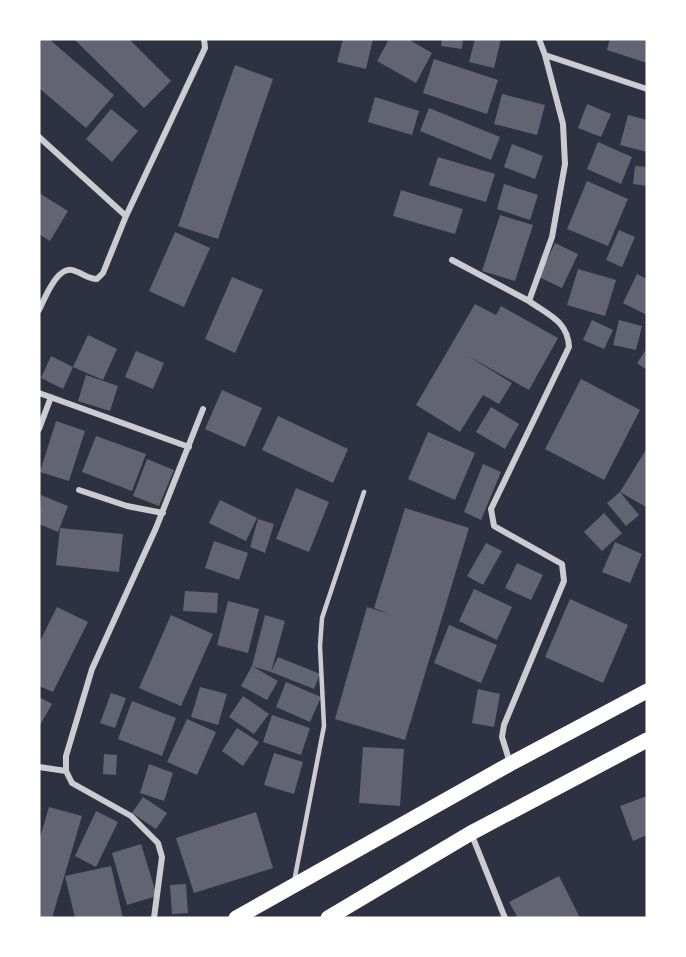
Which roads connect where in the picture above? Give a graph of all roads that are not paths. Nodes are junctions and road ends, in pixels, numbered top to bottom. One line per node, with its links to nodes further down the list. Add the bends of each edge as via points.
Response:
1 (204, 39): 6 (street, via 205,48)
2 (539, 39): 3 (street)
3 (546, 55): 4 (street); 8 (street, via 563,124 565,164 552,237)
4 (647, 89)
5 (39, 137): 6 (street)
6 (126, 216): 9 (street, via 98,279 73,269 65,270 56,277)
7 (452, 260): 8 (street)
8 (529, 301): 20 (street, via 562,325 569,347 491,509 491,518 494,526 562,564 564,581 504,724 502,737)
9 (39, 309)
10 (39, 393): 11 (street)
11 (51, 397): 13 (street); 14 (street)
12 (203, 409): 14 (street)
13 (39, 429)
14 (189, 447): 17 (street)
15 (78, 490): 17 (street)
16 (364, 492): 24 (lane, via 322,618 324,726)
17 (163, 513): 22 (street, via 92,669 66,756)
18 (647, 692): 20 (main road)
19 (647, 740): 23 (main road)
20 (510, 764): 24 (main road)
21 (39, 767): 22 (street)
22 (66, 771): 25 (street, via 72,783 131,816 158,843 162,857)
23 (471, 833): 27 (main road); 28 (street)
24 (293, 887): 26 (main road)
25 (154, 918)
26 (236, 918)
27 (328, 918)
28 (505, 918)

